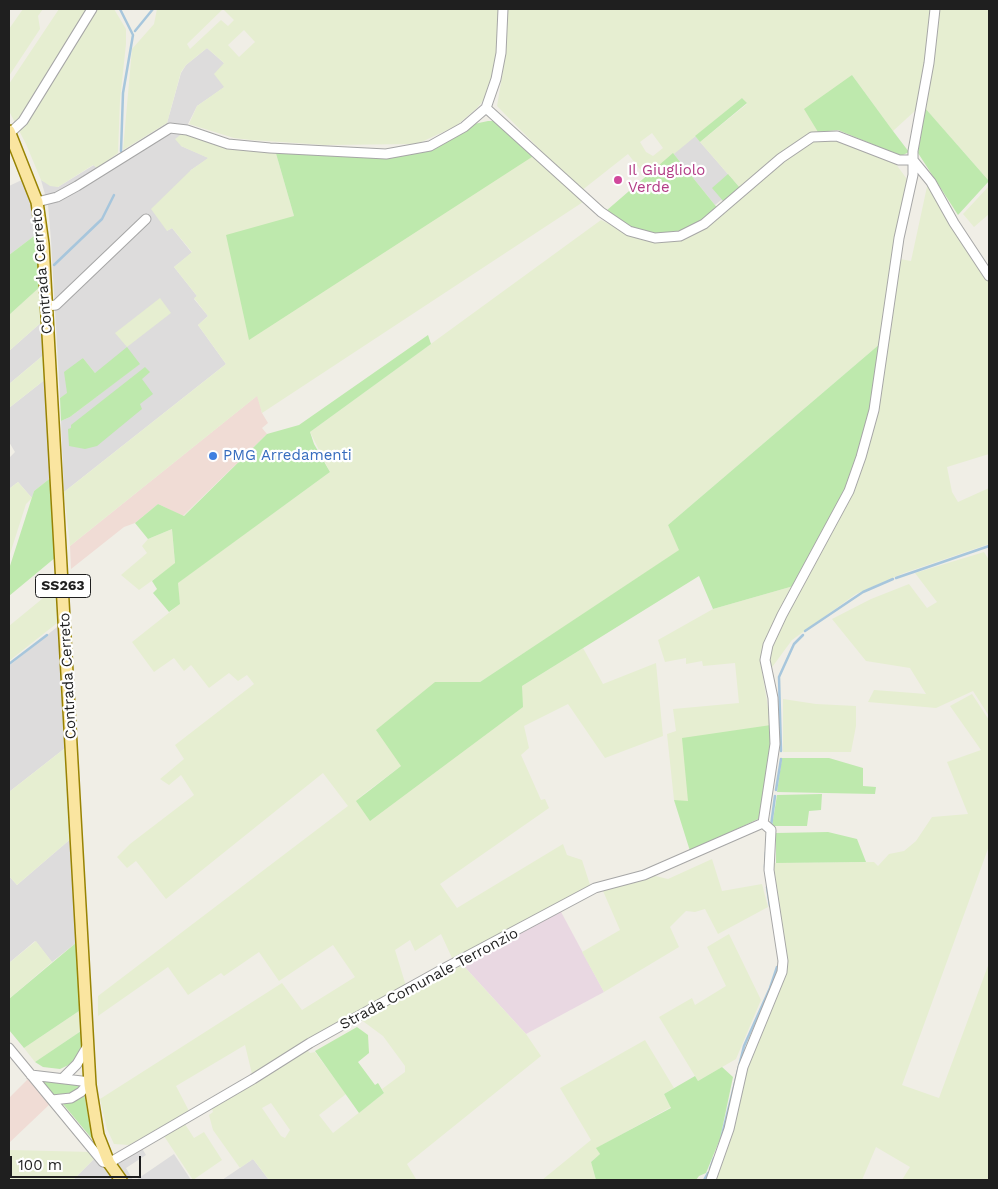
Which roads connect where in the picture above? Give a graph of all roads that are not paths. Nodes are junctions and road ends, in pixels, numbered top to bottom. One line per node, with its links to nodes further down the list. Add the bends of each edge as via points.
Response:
1 (92, 9): 5 (street, via 24,121)
2 (503, 9): 4 (street, via 501,53)
3 (935, 9): 6 (street)
4 (486, 108): 6 (street, via 608,218 629,231 655,238 680,236 704,224 781,158 812,137 837,136 899,160); 7 (street, via 464,127 430,146 386,154 228,144 187,130 170,128 77,186 57,197)
5 (10, 132): 7 (main road, Contrada Cerreto / SS263)
6 (913, 160): 9 (street, via 931,182); 11 (street, via 874,410 861,457 849,491 768,645 765,660 773,698 775,744)
7 (36, 202): 10 (main road, Contrada Cerreto / SS263, via 43,244)
8 (146, 219): 10 (street, via 56,305)
9 (989, 276)
10 (47, 306): 12 (main road, Contrada Cerreto / SS263)
11 (763, 823): 18 (street, Strada Comunale Terronzio, via 644,875 595,888 310,1043); 20 (street, via 771,830 770,870 782,972 743,1066 729,1129)
12 (87, 1047): 15 (street); 16 (main road, SS263)
13 (9, 1048): 14 (street)
14 (31, 1075): 15 (street); 17 (street)
15 (64, 1077): 16 (street)
16 (90, 1082): 17 (street, via 71,1098); 18 (main road, SS263, via 94,1116)
17 (52, 1100): 18 (street, via 103,1162)
18 (109, 1163): 19 (main road, SS263)
19 (120, 1180)
20 (711, 1180)

